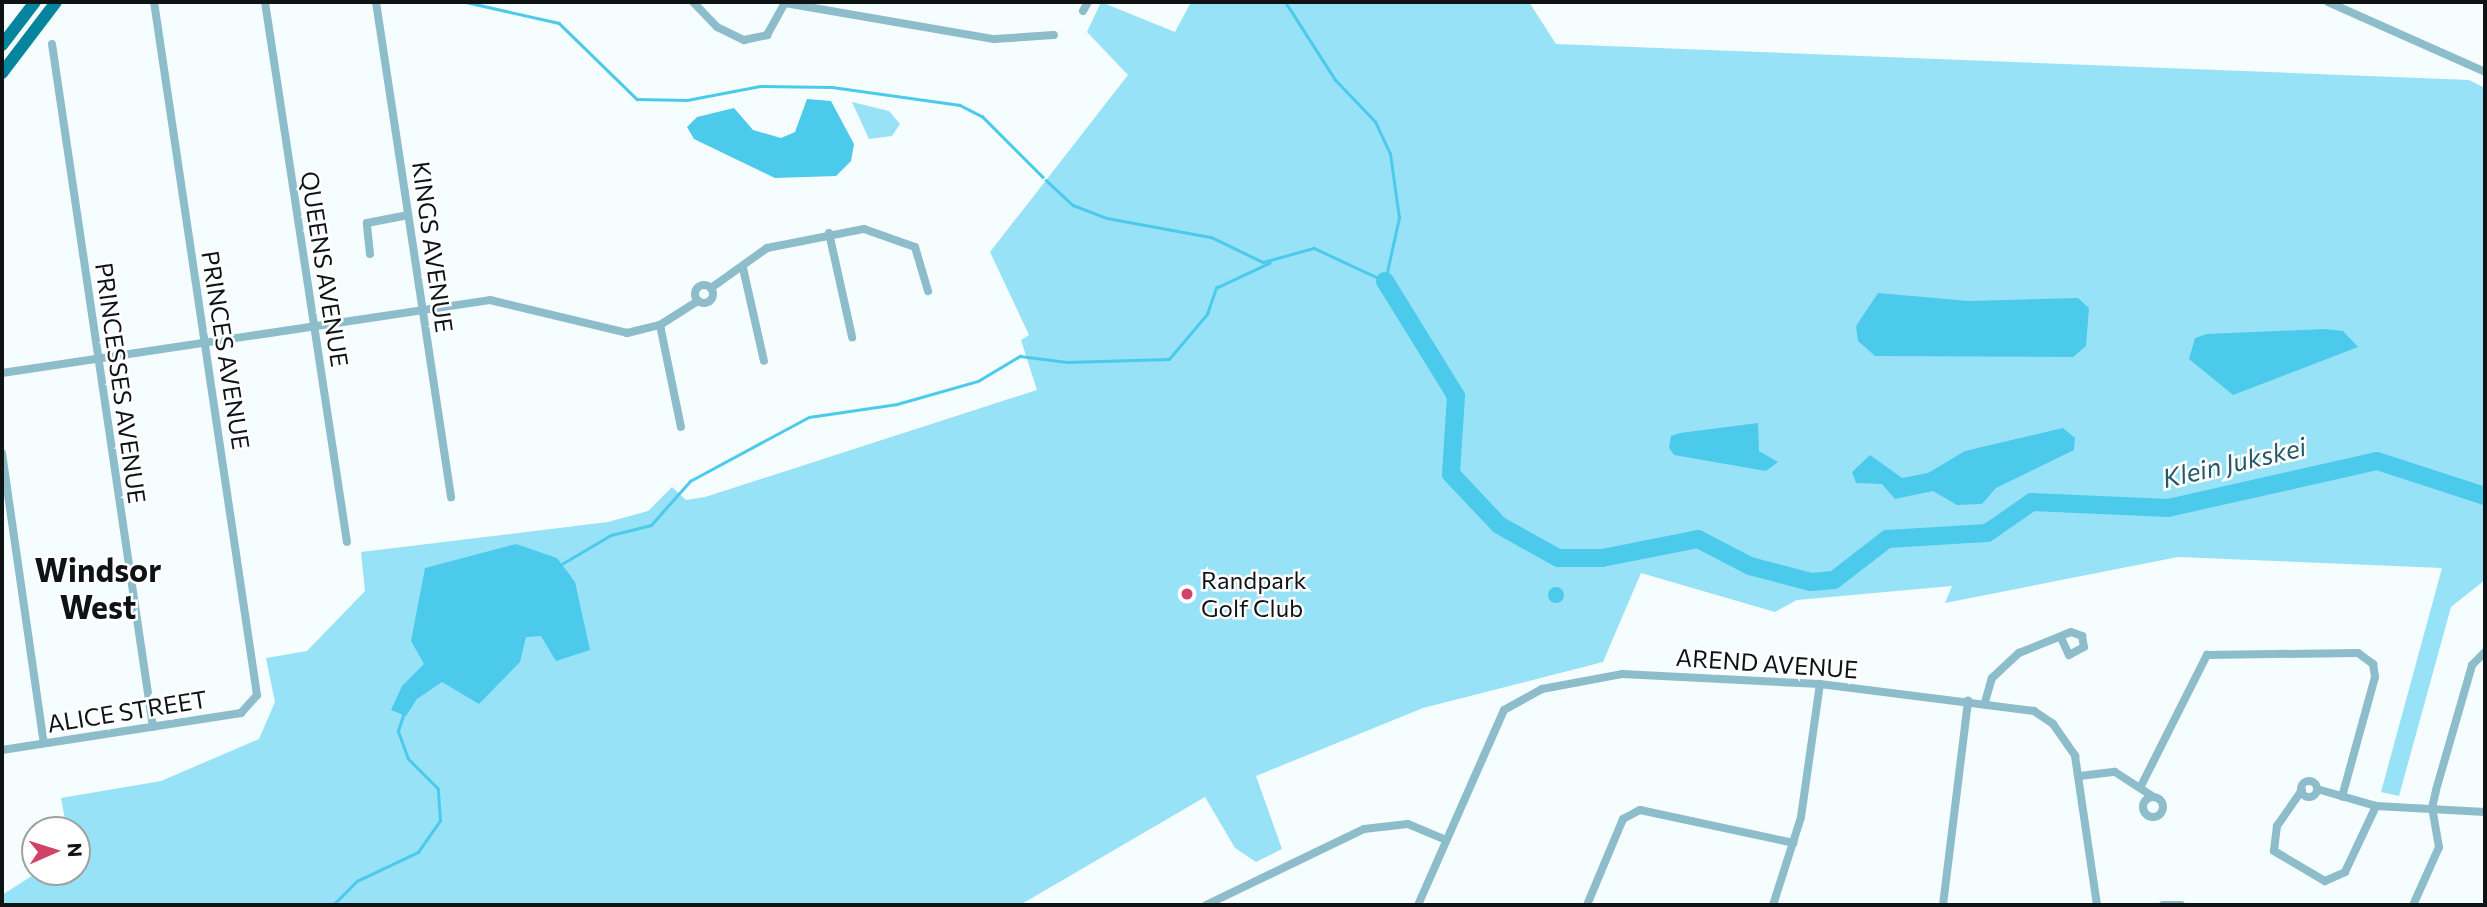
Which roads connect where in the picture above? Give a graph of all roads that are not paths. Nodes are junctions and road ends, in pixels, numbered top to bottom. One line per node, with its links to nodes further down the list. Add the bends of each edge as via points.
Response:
1 (35, 2): 12 (main road)
2 (56, 2): 14 (main road)
3 (154, 2): 26 (street, PRINCES AVENUE)
4 (265, 2): 24 (street, QUEENS AVENUE)
5 (693, 2): 10 (street, via 717,27 744,40 767,35 785,3 994,39)
6 (1088, 2): 9 (street)
7 (2328, 2): 13 (street)
8 (376, 4): 15 (street, KINGS AVENUE)
9 (1083, 11)
10 (1054, 35)
11 (52, 44): 27 (street, PRINCESSES AVENUE)
12 (2, 45)
13 (2485, 72)
14 (2, 73)
15 (408, 215): 17 (street, via 367,223); 22 (street, KINGS AVENUE)
16 (829, 233): 18 (street, via 767,248); 20 (street, via 864,229 908,241 919,255); 25 (street)
17 (370, 254)
18 (743, 268): 19 (street); 28 (street)
19 (711, 288): 21 (street, via 698,288); 21 (street, via 710,302)
20 (928, 291)
21 (698, 301): 23 (street)
22 (422, 311): 23 (street, via 498,300 610,333); 24 (street); 32 (street, KINGS AVENUE)
23 (660, 325): 30 (street)
24 (314, 326): 26 (street); 33 (street, QUEENS AVENUE)
25 (852, 337)
26 (206, 343): 27 (street); 39 (street, PRINCES AVENUE, via 257,683)
27 (98, 359): 29 (street); 40 (street, PRINCESSES AVENUE)
28 (764, 361)
29 (2, 373)
30 (681, 427)
31 (2, 453): 41 (street)
32 (451, 497)
33 (347, 542)
34 (2062, 640): 38 (street, via 2011,658 1992,678)
35 (2485, 652): 48 (street, via 2472,665)
36 (1820, 684): 37 (street, AREND AVENUE); 50 (street, AREND AVENUE, via 1622,674 1531,693 1499,717); 51 (street)
37 (1968, 701): 38 (street, AREND AVENUE); 57 (street)
38 (1985, 702): 43 (street, AREND AVENUE, via 2045,718 2064,737)
39 (255, 703): 40 (street, ALICE STREET, via 240,713)
40 (153, 727): 41 (street, ALICE STREET)
41 (44, 743): 42 (street, ALICE STREET)
42 (2, 750)
43 (2080, 776): 44 (street, via 2115,772); 58 (street, AREND AVENUE)
44 (2141, 786): 45 (street); 46 (street, via 2207,655 2358,653 2373,664 2375,677)
45 (2152, 796)
46 (2342, 797): 47 (street); 47 (street, via 2317,789 2309,781 2277,826 2274,851 2325,881 2345,872)
47 (2376, 806): 48 (street)
48 (2432, 808): 49 (street); 52 (street, via 2439,847)
49 (2485, 812)
50 (1446, 840): 53 (street, via 1408,824 1364,828); 54 (street, AREND AVENUE)
51 (1794, 843): 55 (street, via 1640,810 1623,819); 56 (street)
52 (2412, 904): 61 (street)
53 (1206, 905)
54 (1418, 905)
55 (1587, 905)
56 (1773, 905)
57 (1943, 905)
58 (2097, 905)
59 (2163, 905): 60 (street)
60 (2181, 905)
61 (2425, 905)

